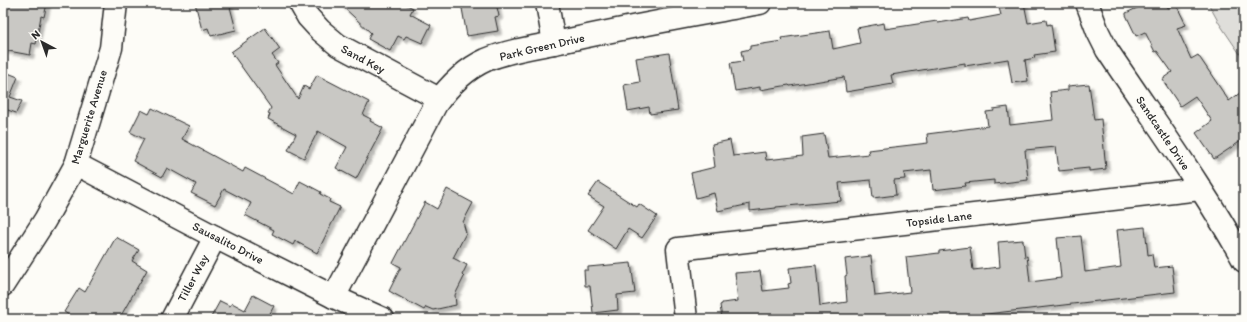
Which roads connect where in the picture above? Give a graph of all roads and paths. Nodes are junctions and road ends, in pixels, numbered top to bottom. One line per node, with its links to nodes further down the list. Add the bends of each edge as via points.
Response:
1 (116, 3): 8 (street, Marguerite Avenue, via 111,48)
2 (300, 3): 7 (street, Sand Key, via 308,17 338,45)
3 (547, 3): 6 (street)
4 (760, 3): 6 (street, Park Green Drive, via 631,26)
5 (1087, 3): 9 (street, Sandcastle Drive, via 1107,50)
6 (554, 43): 7 (street, Park Green Drive, via 486,60 451,85)
7 (440, 99): 13 (street, Park Green Drive)
8 (76, 164): 10 (street, Sausalito Drive); 12 (street, Marguerite Avenue)
9 (1200, 189): 11 (street, Sandcastle Drive); 16 (street, Topside Lane, via 678,249)
10 (215, 237): 13 (street, Sausalito Drive); 14 (street, Tiller Way)
11 (1244, 261)
12 (3, 285)
13 (334, 298): 15 (street, Sausalito Drive)
14 (172, 319)
15 (383, 319)
16 (686, 319)

